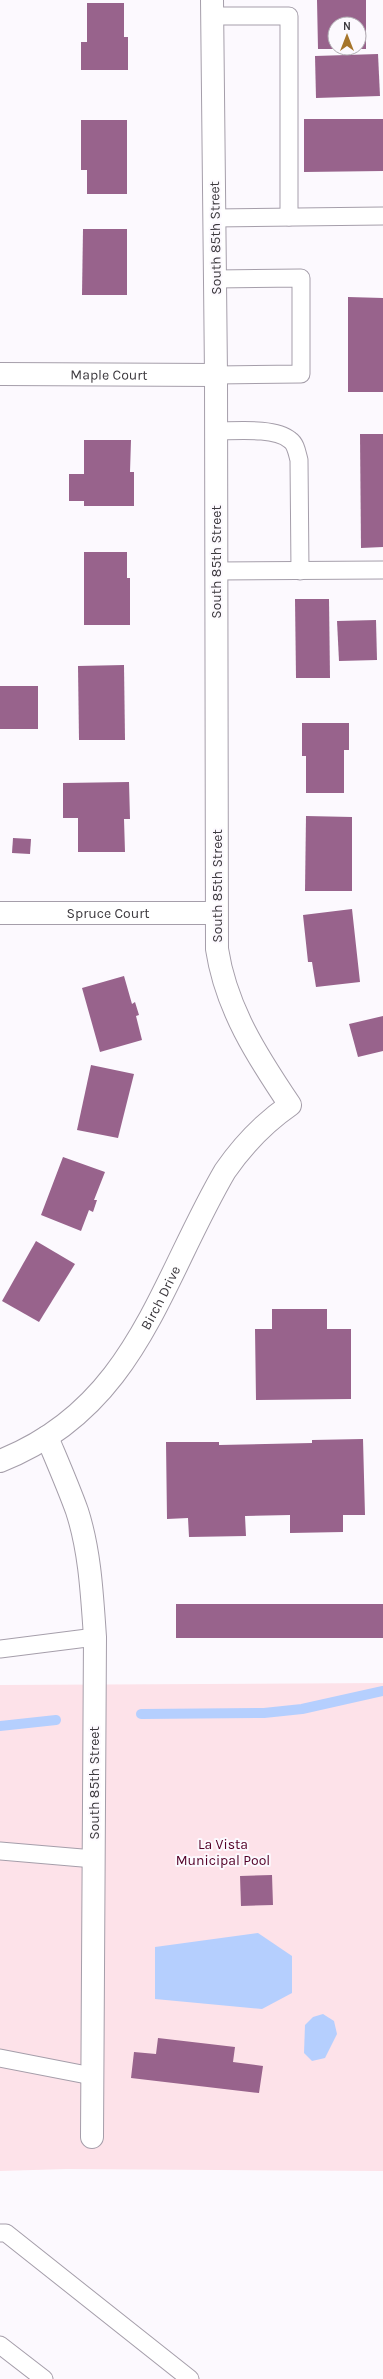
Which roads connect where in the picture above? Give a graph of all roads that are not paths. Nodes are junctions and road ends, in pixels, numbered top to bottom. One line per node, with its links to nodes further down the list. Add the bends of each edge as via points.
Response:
1 (212, 8): 3 (lane, via 289,16); 4 (street, South 85th Street)
2 (383, 216): 3 (lane)
3 (289, 217): 4 (lane)
4 (214, 218): 5 (street, South 85th Street)
5 (215, 279): 7 (street, South 85th Street); 7 (lane, via 301,278 301,374)
6 (1, 374): 7 (street, Maple Court)
7 (216, 375): 8 (street, South 85th Street)
8 (216, 431): 9 (lane, via 273,432 291,440 296,447 299,460); 11 (street, South 85th Street)
9 (300, 570): 10 (lane); 11 (lane)
10 (383, 570)
11 (216, 571): 13 (street, South 85th Street)
12 (0, 912): 13 (street, Spruce Court)
13 (216, 913): 14 (street, South 85th Street, via 217,949 227,993 245,1033)
14 (290, 1105): 15 (street, Birch Drive, via 265,1124 225,1171 134,1348 115,1376 89,1404)
15 (46, 1437): 16 (street, Birch Drive); 17 (street, South 85th Street, via 77,1510 83,1533 91,1582)
16 (0, 1460)
17 (95, 1637): 18 (lane); 20 (street, South 85th Street)
18 (0, 1649)
19 (0, 1851): 20 (lane)
20 (94, 1859): 22 (street, South 85th Street)
21 (0, 2058): 22 (lane)
22 (92, 2076): 23 (street, South 85th Street)
23 (92, 2137)
24 (0, 2233): 27 (lane, via 6,2233)
25 (0, 2345): 26 (lane)
26 (44, 2379)
27 (190, 2379)

